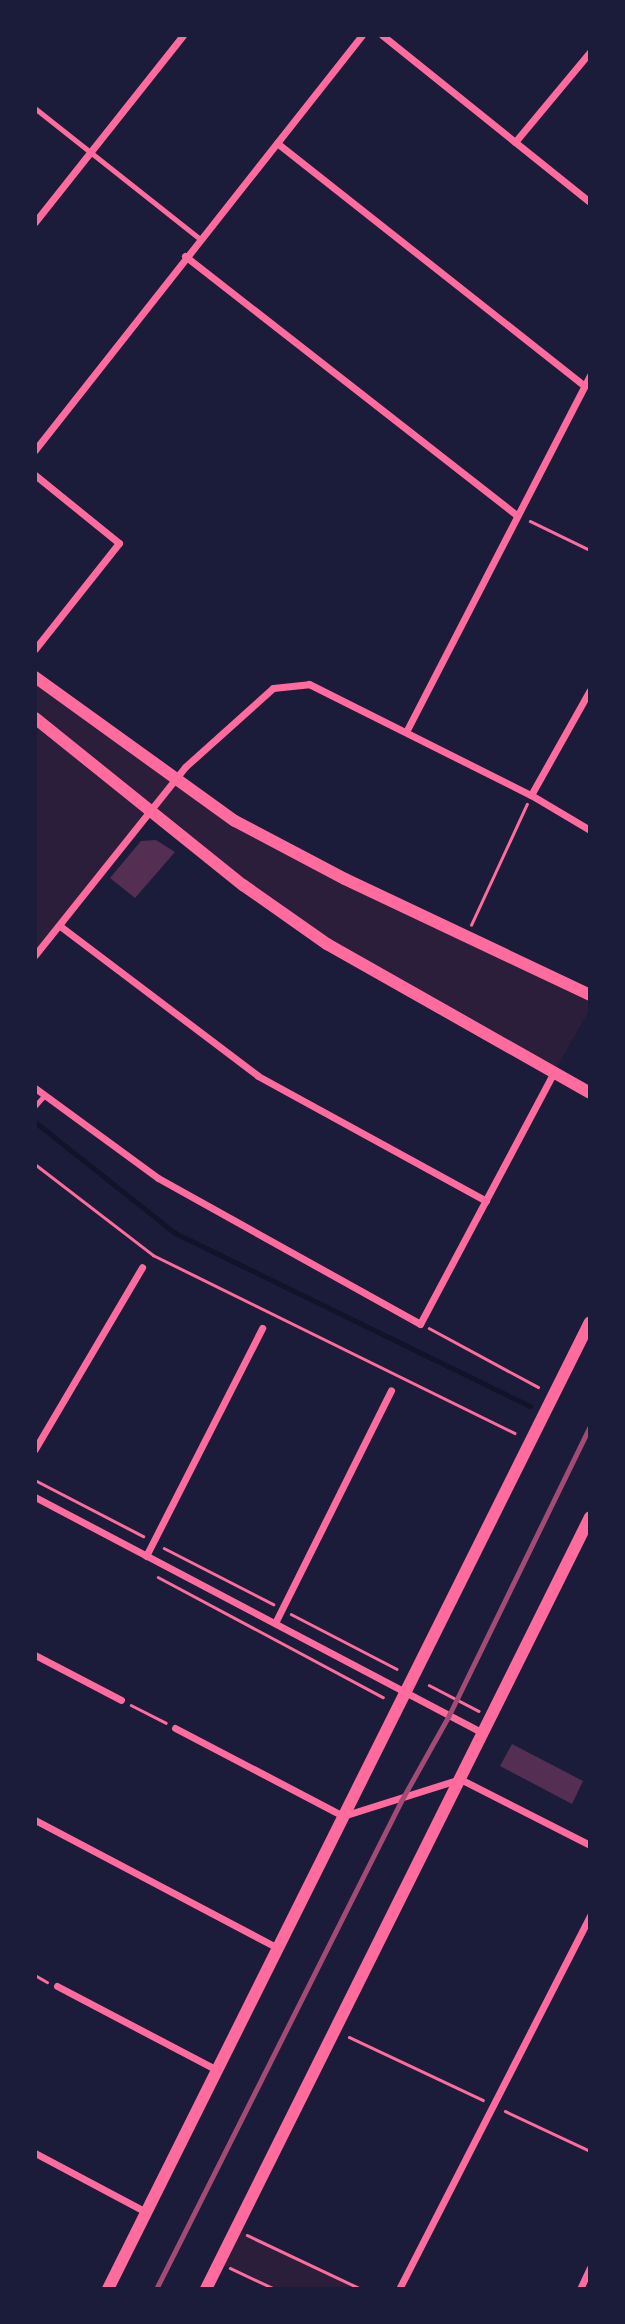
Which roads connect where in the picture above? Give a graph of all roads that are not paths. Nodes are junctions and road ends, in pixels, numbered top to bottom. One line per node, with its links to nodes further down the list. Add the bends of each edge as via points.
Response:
1 (183, 35): 8 (street)
2 (362, 35): 7 (street)
3 (382, 35): 6 (street)
4 (590, 52): 6 (street)
5 (35, 108): 8 (lane)
6 (515, 142): 9 (street)
7 (277, 143): 11 (street); 14 (street)
8 (91, 153): 10 (street); 11 (lane)
9 (590, 202)
10 (35, 222)
11 (200, 239): 12 (street)
12 (185, 256): 15 (street); 17 (street)
13 (590, 375): 14 (street)
14 (585, 386): 17 (street)
15 (35, 450)
16 (35, 475): 18 (street, via 119,543)
17 (517, 515): 22 (street)
18 (35, 649)
19 (35, 677): 23 (main road)
20 (590, 690): 24 (street)
21 (35, 718): 25 (main road)
22 (407, 730): 23 (street, via 309,684 273,688); 24 (street)
23 (174, 781): 25 (street); 29 (main road, via 235,821)
24 (531, 795): 26 (street)
25 (152, 808): 27 (street); 30 (main road, via 243,885 327,944)
26 (590, 830)
27 (60, 926): 28 (street); 35 (street, via 258,1076)
28 (35, 955)
29 (590, 995)
30 (553, 1074): 32 (main road); 35 (street)
31 (35, 1088): 33 (street)
32 (590, 1093)
33 (44, 1096): 34 (lane); 35 (street, via 206,1207 420,1324)
34 (35, 1106)
35 (486, 1201)
36 (142, 1267): 40 (street)
37 (590, 1322): 46 (main road)
38 (262, 1328): 43 (street)
39 (391, 1390): 44 (street)
40 (35, 1449)
41 (35, 1497): 43 (street)
42 (590, 1517): 49 (main road)
43 (146, 1556): 44 (street)
44 (275, 1623): 46 (street)
45 (35, 1655): 47 (street)
46 (405, 1692): 49 (street); 51 (main road)
47 (121, 1700)
48 (175, 1728): 51 (street)
49 (483, 1733): 50 (main road)
50 (460, 1779): 51 (street); 53 (street); 62 (main road)
51 (343, 1816): 55 (main road)
52 (35, 1820): 55 (street)
53 (590, 1845)
54 (590, 1915): 63 (street)
55 (278, 1948): 57 (main road)
56 (57, 1986): 57 (street)
57 (217, 2070): 59 (main road)
58 (35, 2153): 59 (street)
59 (146, 2212): 61 (main road)
60 (590, 2268): 64 (street)
61 (108, 2289)
62 (206, 2289)
63 (399, 2289)
64 (580, 2289)

